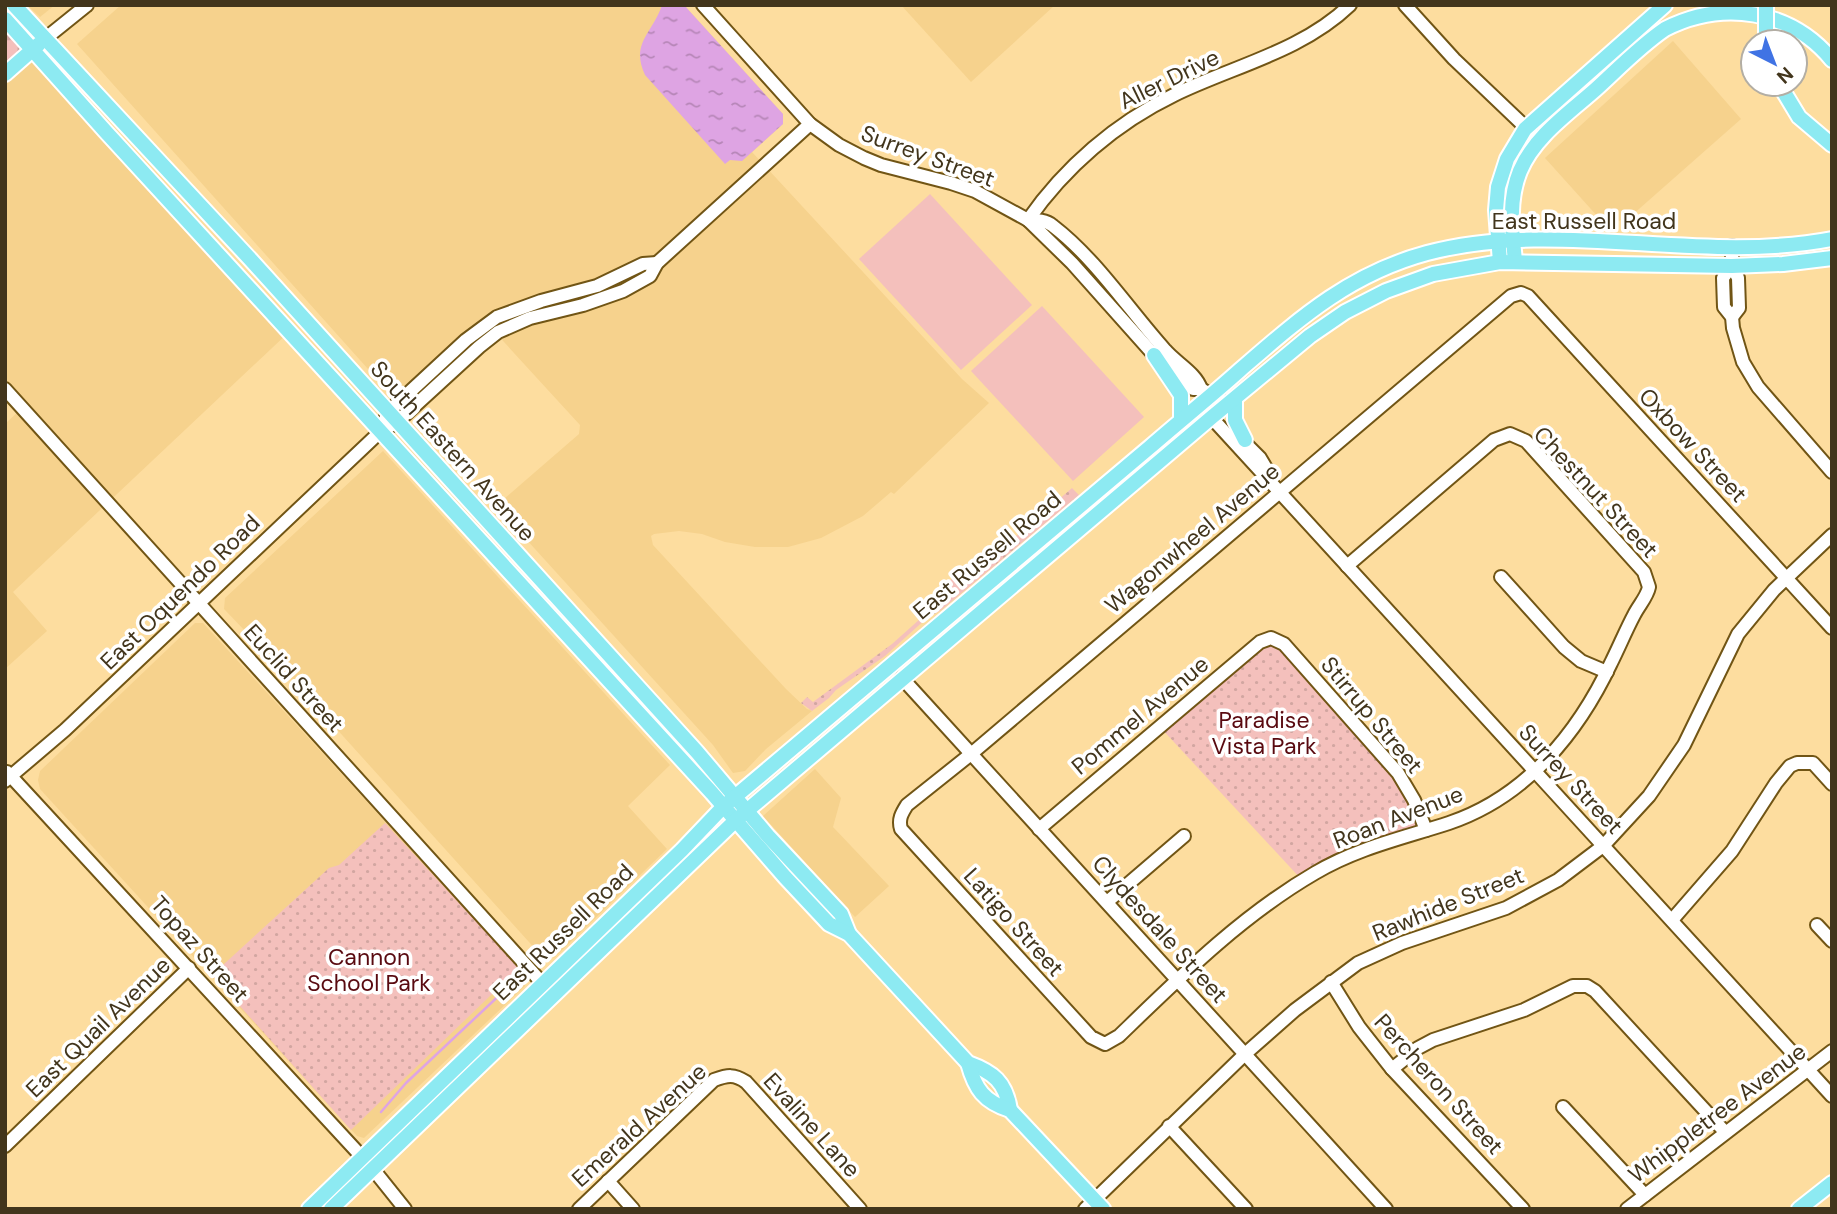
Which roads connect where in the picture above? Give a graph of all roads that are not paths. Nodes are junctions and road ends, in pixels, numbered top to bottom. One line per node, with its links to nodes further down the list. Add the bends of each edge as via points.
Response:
1 (14, 5): 12 (main road, South Eastern Avenue)
2 (87, 5): 12 (street)
3 (703, 5): 17 (street, Surrey Street)
4 (1350, 5): 21 (street, Aller Drive, via 1304,39 1135,116 1089,152)
5 (1405, 5): 18 (street)
6 (1657, 5): 10 (main road)
7 (1665, 5): 10 (main road)
8 (1766, 5): 11 (main road, bridge)
9 (5, 19): 13 (main road, South Eastern Avenue)
10 (1638, 27): 18 (main road)
11 (1766, 28)
12 (46, 38): 13 (main road); 38 (main road, South Eastern Avenue)
13 (33, 50): 15 (main road); 41 (main road, South Eastern Avenue)
14 (1832, 60): 19 (main road, via 1806,34 1772,16 1751,9 1710,10 1665,29)
15 (5, 74)
16 (1787, 98): 20 (main road, via 1799,117)
17 (810, 124): 21 (street, Surrey Street, via 864,158 975,191); 38 (street, East Oquendo Road, via 657,263 649,276 623,291 498,332)
18 (1525, 129): 19 (street); 24 (main road, via 1507,159 1498,187)
19 (1539, 140): 22 (main road, via 1521,169 1514,192)
20 (1832, 145)
21 (1028, 220): 31 (street, Surrey Street); 32 (street, Surrey Street, via 1051,224 1066,237)
22 (1513, 239): 24 (main road, East Russell Road); 25 (main road, East Russell Road); 27 (main road)
23 (1832, 239): 25 (main road, East Russell Road)
24 (1498, 241): 28 (main road); 35 (main road, East Russell Road, via 1424,254 1356,281 1308,312)
25 (1732, 246): 29 (street)
26 (1832, 258): 29 (main road, East Russell Road)
27 (1516, 261): 28 (main road, East Russell Road); 29 (main road, East Russell Road)
28 (1500, 262): 36 (main road, East Russell Road, via 1433,274 1366,301 1310,336)
29 (1732, 266): 43 (street, via 1738,278 1739,308 1732,317 1739,353 1758,387)
30 (1521, 293): 44 (street, Wagonwheel Avenue, via 1505,300); 48 (street, Oxbow Street)
31 (1105, 301): 32 (street, via 1117,302); 33 (street, Surrey Street)
32 (1150, 333): 35 (street, Surrey Street)
33 (1154, 355): 35 (street, Surrey Street, via 1193,389); 39 (main road, via 1181,395)
34 (5, 389): 52 (street, Euclid Street)
35 (1206, 392): 36 (street, Surrey Street); 37 (main road, East Russell Road)
36 (1232, 402): 40 (main road, East Russell Road); 42 (main road)
37 (1200, 405): 39 (main road, East Russell Road); 40 (street, Surrey Street)
38 (392, 418): 41 (street, East Oquendo Road); 50 (main road, South Eastern Avenue)
39 (1181, 420): 51 (main road, East Russell Road)
40 (1217, 422): 42 (street, Surrey Street); 44 (street, Surrey Street); 54 (main road, East Russell Road)
41 (381, 431): 52 (street, East Oquendo Road); 53 (main road, South Eastern Avenue)
42 (1245, 440): 44 (street, Surrey Street)
43 (1832, 472)
44 (1280, 491): 46 (street, Surrey Street); 59 (street, Wagonwheel Avenue)
45 (1832, 535): 48 (street, Rawhide Street)
46 (1347, 566): 49 (street, Chestnut Street, via 1494,440 1510,434 1526,441 1644,572); 60 (street, Surrey Street)
47 (1501, 577): 57 (street, via 1564,647 1581,661)
48 (1787, 578): 55 (street, Oxbow Street); 69 (street, Rawhide Street, via 1738,634 1668,770)
49 (1648, 583): 57 (street, Roan Avenue)
50 (558, 598): 53 (main road); 63 (main road, South Eastern Avenue)
51 (965, 603): 54 (main road); 63 (main road, East Russell Road)
52 (200, 604): 61 (street, East Oquendo Road, via 40,752); 79 (street, Euclid Street)
53 (548, 613): 63 (main road, South Eastern Avenue)
54 (976, 616): 58 (main road, East Russell Road)
55 (1832, 628)
56 (1271, 638): 66 (street, Pommel Avenue, via 1260,642); 67 (street, Stirrup Street, via 1284,644 1398,773)
57 (1607, 672): 60 (street, Roan Avenue, via 1571,733)
58 (902, 678): 59 (street, Clydesdale Street); 64 (main road, East Russell Road)
59 (971, 754): 65 (street, Wagonwheel Avenue, via 907,805); 66 (street, Clydesdale Street)
60 (1535, 771): 67 (street, Roan Avenue, via 1489,803); 69 (street, Surrey Street)
61 (7, 776): 75 (street, Topaz Street)
62 (1832, 784): 71 (street, via 1813,763 1790,766 1732,851)
63 (729, 801): 64 (main road, South Eastern Avenue); 74 (main road, East Russell Road)
64 (741, 815): 76 (main road, East Russell Road); 97 (main road, South Eastern Avenue, via 829,924 849,934 968,1063 987,1070 1001,1085 1010,1110)
65 (899, 822): 81 (street, Latigo Street, via 1091,1037)
66 (1039, 829): 70 (street, Clydesdale Street)
67 (1426, 830): 77 (street, Roan Avenue, via 1380,843 1275,896)
68 (1184, 836): 70 (street)
69 (1603, 846): 71 (street, Surrey Street); 78 (street, Rawhide Street, via 1532,896 1476,920 1402,943 1358,963)
70 (1107, 902): 77 (street, Clydesdale Street)
71 (1672, 920): 85 (street, Surrey Street)
72 (1817, 925): 73 (street)
73 (1832, 941)
74 (569, 958): 76 (main road); 79 (main road, East Russell Road)
75 (189, 968): 91 (street, East Quail Avenue); 92 (street, Topaz Street)
76 (580, 970): 80 (main road, East Russell Road)
77 (1177, 980): 81 (street, Roan Avenue); 83 (street, Clydesdale Street)
78 (1331, 982): 83 (street, Rawhide Street); 84 (street, Percheron Street)
79 (543, 983): 80 (street, Euclid Street); 92 (main road, East Russell Road)
80 (554, 995): 93 (main road, East Russell Road)
81 (1105, 1044)
82 (1832, 1051): 85 (street, Whippletree Avenue)
83 (1245, 1054): 89 (street, Rawhide Street); 107 (street, Clydesdale Street)
84 (1392, 1069): 90 (street, via 1433,1041 1524,1010 1573,986 1587,986); 108 (street, Percheron Street)
85 (1809, 1070): 87 (street, Surrey Street); 90 (street, Whippletree Avenue)
86 (729, 1074): 94 (street, Emerald Avenue, via 714,1080); 105 (street, Evaline Lane, via 746,1082)
87 (1832, 1096)
88 (1563, 1107): 96 (street)
89 (1169, 1126): 97 (street, Rawhide Street); 106 (street)
90 (1725, 1132): 96 (street, Whippletree Avenue)
91 (5, 1146)
92 (362, 1157): 99 (main road, East Russell Road); 100 (main road, via 354,1177)
93 (373, 1169): 101 (main road, East Russell Road); 102 (street)
94 (608, 1181): 103 (street, Emerald Avenue); 104 (street)
95 (1832, 1183): 98 (main road)
96 (1644, 1195): 109 (street, Whippletree Avenue)
97 (1094, 1206)
98 (1802, 1208)
99 (309, 1209)
100 (324, 1209)
101 (331, 1209)
102 (405, 1209)
103 (579, 1209)
104 (633, 1209)
105 (860, 1209)
106 (1246, 1209)
107 (1386, 1209)
108 (1523, 1209)
109 (1627, 1209)

